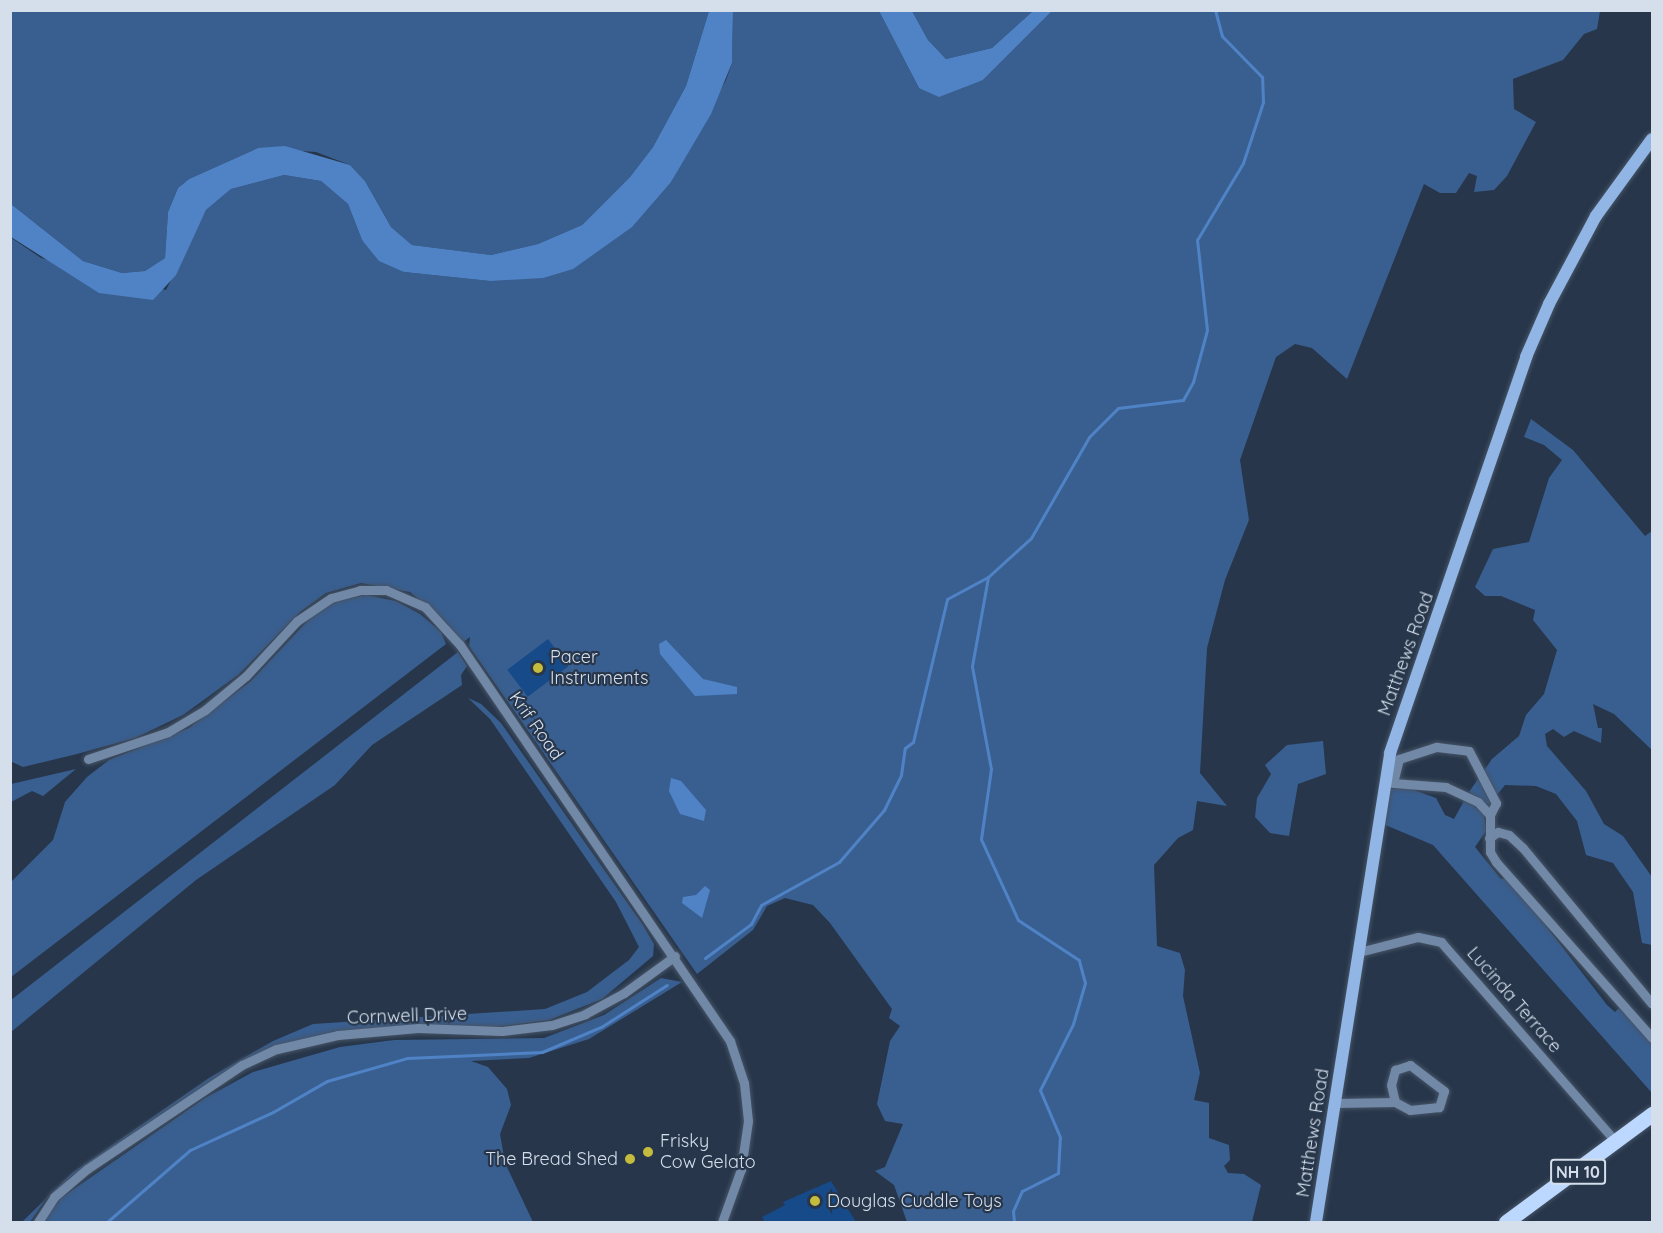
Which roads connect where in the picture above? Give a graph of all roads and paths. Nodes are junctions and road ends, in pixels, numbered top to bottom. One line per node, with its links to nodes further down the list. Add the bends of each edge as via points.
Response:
1 (1653, 139): 5 (street, Matthews Road, via 1596,216 1526,357 1390,753)
2 (88, 759): 6 (street, Krif Road, via 168,732 205,710 320,603 360,590 399,593 426,607 460,645)
3 (1490, 814): 3 (street, via 1496,803 1469,751 1437,747 1399,759 1393,783 1446,787 1479,802); 4 (street)
4 (1489, 838): 7 (street, via 1498,832 1509,835 1522,848); 8 (street, via 1496,862)
5 (1359, 952): 10 (street, Matthews Road); 12 (street, Lucinda Terrace, via 1418,938 1441,942)
6 (675, 956): 13 (street, Cornwell Drive, via 585,1014 552,1025 502,1031 418,1028 338,1035 277,1049 242,1065 87,1169 54,1197); 14 (street, Krif Road, via 723,1028 744,1083 746,1141)
7 (1653, 1004)
8 (1653, 1038)
9 (1395, 1102): 9 (street, via 1410,1110 1439,1107 1444,1091 1410,1065 1395,1070 1391,1085); 10 (street)
10 (1336, 1103): 15 (street, Matthews Road)
11 (1650, 1117): 12 (main road, NH 10)
12 (1617, 1143): 16 (main road, NH 10)
13 (38, 1222)
14 (722, 1222)
15 (1316, 1222)
16 (1506, 1222)

